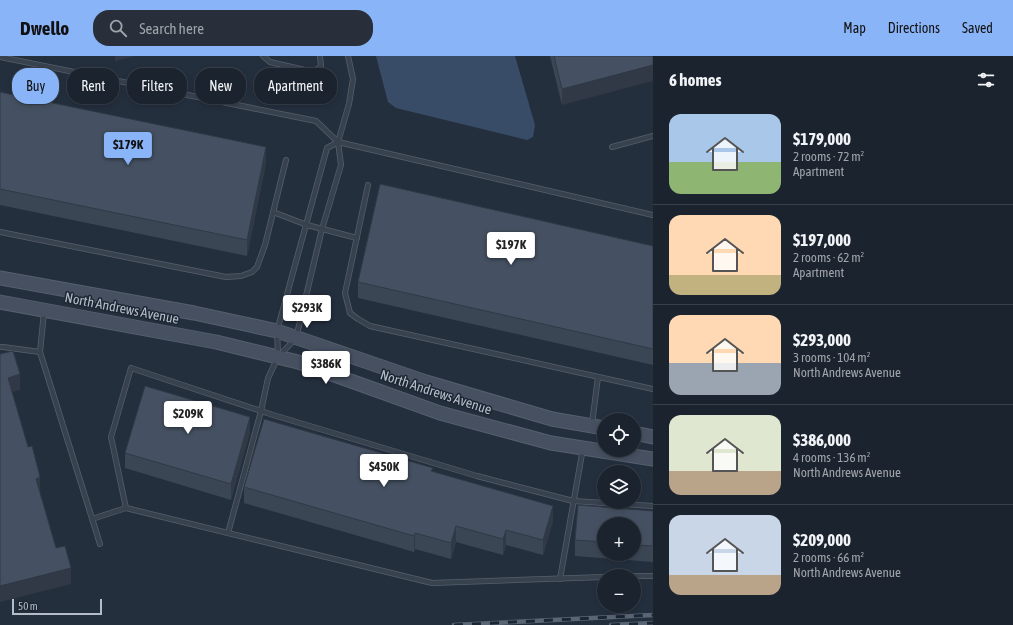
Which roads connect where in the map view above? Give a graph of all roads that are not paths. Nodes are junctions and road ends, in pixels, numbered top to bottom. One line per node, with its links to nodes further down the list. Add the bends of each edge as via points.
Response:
1 (263, 56): 2 (lane, via 270,62 309,71 321,66)
2 (320, 56)
3 (348, 56): 6 (lane, via 353,79)
4 (0, 57): 6 (lane, via 316,121)
5 (653, 136): 7 (lane)
6 (338, 142): 11 (lane); 12 (lane, via 327,148); 13 (lane, via 341,165)
7 (612, 147)
8 (286, 160): 10 (lane)
9 (368, 185): 15 (lane)
10 (273, 212): 12 (lane); 14 (lane, via 257,267 241,276 226,277)
11 (653, 215)
12 (307, 225): 13 (lane); 19 (lane)
13 (322, 229): 15 (lane); 20 (lane)
14 (0, 232)
15 (357, 238): 24 (lane, via 345,293 350,313 370,326)
16 (0, 278): 19 (street, North Andrews Avenue, via 194,313)
17 (0, 302): 18 (street, North Andrews Avenue)
18 (45, 310): 22 (lane); 23 (street, North Andrews Avenue, via 216,342)
19 (277, 331): 20 (street, North Andrews Avenue); 23 (lane)
20 (296, 338): 23 (lane); 28 (street, North Andrews Avenue, via 434,384 552,419)
21 (0, 347): 22 (lane)
22 (40, 352): 36 (lane)
23 (278, 357): 26 (lane, via 268,378); 31 (street, North Andrews Avenue, via 440,413 551,443)
24 (598, 377): 25 (lane); 27 (lane)
25 (653, 389)
26 (261, 411): 33 (lane, via 476,476); 35 (lane, via 131,368 111,437); 37 (lane)
27 (598, 413)
28 (597, 427)
29 (641, 434): 30 (street)
30 (653, 436)
31 (583, 448): 32 (street, North Andrews Avenue); 33 (lane)
32 (653, 459)
33 (573, 501): 34 (lane); 42 (lane)
34 (653, 506)
35 (126, 508): 36 (lane); 37 (lane)
36 (92, 519): 38 (lane)
37 (228, 533): 42 (lane, via 432,583)
38 (100, 544)
39 (641, 576): 40 (lane)
40 (653, 576)
41 (597, 577): 42 (lane)
42 (560, 579)

